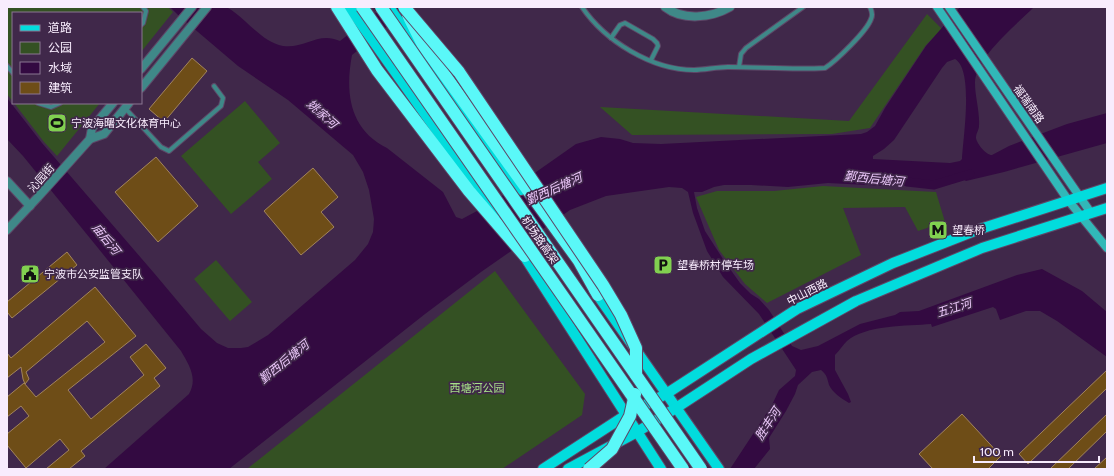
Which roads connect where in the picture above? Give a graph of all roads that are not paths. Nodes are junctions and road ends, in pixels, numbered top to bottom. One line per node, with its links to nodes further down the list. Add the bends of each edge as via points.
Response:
1 (143, 7): 17 (lane, via 146,11)
2 (192, 7): 21 (street)
3 (207, 7): 23 (street)
4 (337, 7): 39 (highway, via 411,115 469,191)
5 (349, 7): 16 (main road)
6 (381, 7): 51 (highway, 机场路高架, bridge)
7 (389, 7): 40 (main road, via 447,91)
8 (404, 7): 40 (highway, bridge, via 423,45 579,261); 48 (highway, bridge, via 459,72 622,315 636,348 636,386 630,416 612,449)
9 (582, 7): 18 (lane, via 591,20)
10 (665, 7): 11 (street, via 682,15 697,16 710,15)
11 (730, 7)
12 (803, 7): 20 (lane, via 746,48 741,54)
13 (870, 7): 20 (lane, via 872,15 867,26 825,68)
14 (938, 7): 32 (street, 福瑞南路)
15 (951, 9): 31 (street, 福瑞南路)
16 (359, 12): 39 (main road, via 379,50); 50 (highway, 机场路高架, bridge)
17 (142, 24)
18 (611, 38): 19 (lane); 19 (lane, via 620,25 625,23 656,43 658,46)
19 (651, 60): 20 (lane, via 667,67 695,70)
20 (739, 67)
21 (142, 68)
22 (214, 86): 27 (lane, via 223,98 221,106 169,151 161,147)
23 (142, 87)
24 (41, 104): 25 (lane, via 51,107)
25 (58, 104)
26 (112, 104): 28 (street, 沁园街, via 92,128)
27 (127, 106): 28 (street, 沁园街, via 104,134)
28 (90, 139): 33 (street, 沁园街)
29 (7, 181): 33 (street)
30 (1107, 188): 31 (main road, 中山西路)
31 (1079, 196): 32 (main road, 中山西路); 35 (street, 福瑞南路)
32 (1068, 200): 36 (street); 41 (main road, 中山西路, via 977,230 886,266 797,309)
33 (30, 206): 37 (street, 沁园街)
34 (1107, 208): 35 (main road)
35 (1091, 213): 36 (main road)
36 (1080, 216): 38 (street); 42 (main road, via 982,248 856,301 751,359)
37 (7, 230)
38 (1107, 248)
39 (526, 258): 43 (main road)
40 (598, 295): 41 (main road)
41 (666, 394): 42 (main road); 43 (main road, 中山西路)
42 (676, 408): 44 (main road); 45 (main road)
43 (626, 415): 44 (main road); 46 (main road, 中山西路)
44 (637, 432): 47 (main road); 49 (main road)
45 (717, 467)
46 (543, 469)
47 (568, 469)
48 (589, 469)
49 (661, 469)
50 (683, 469)
51 (701, 469)

